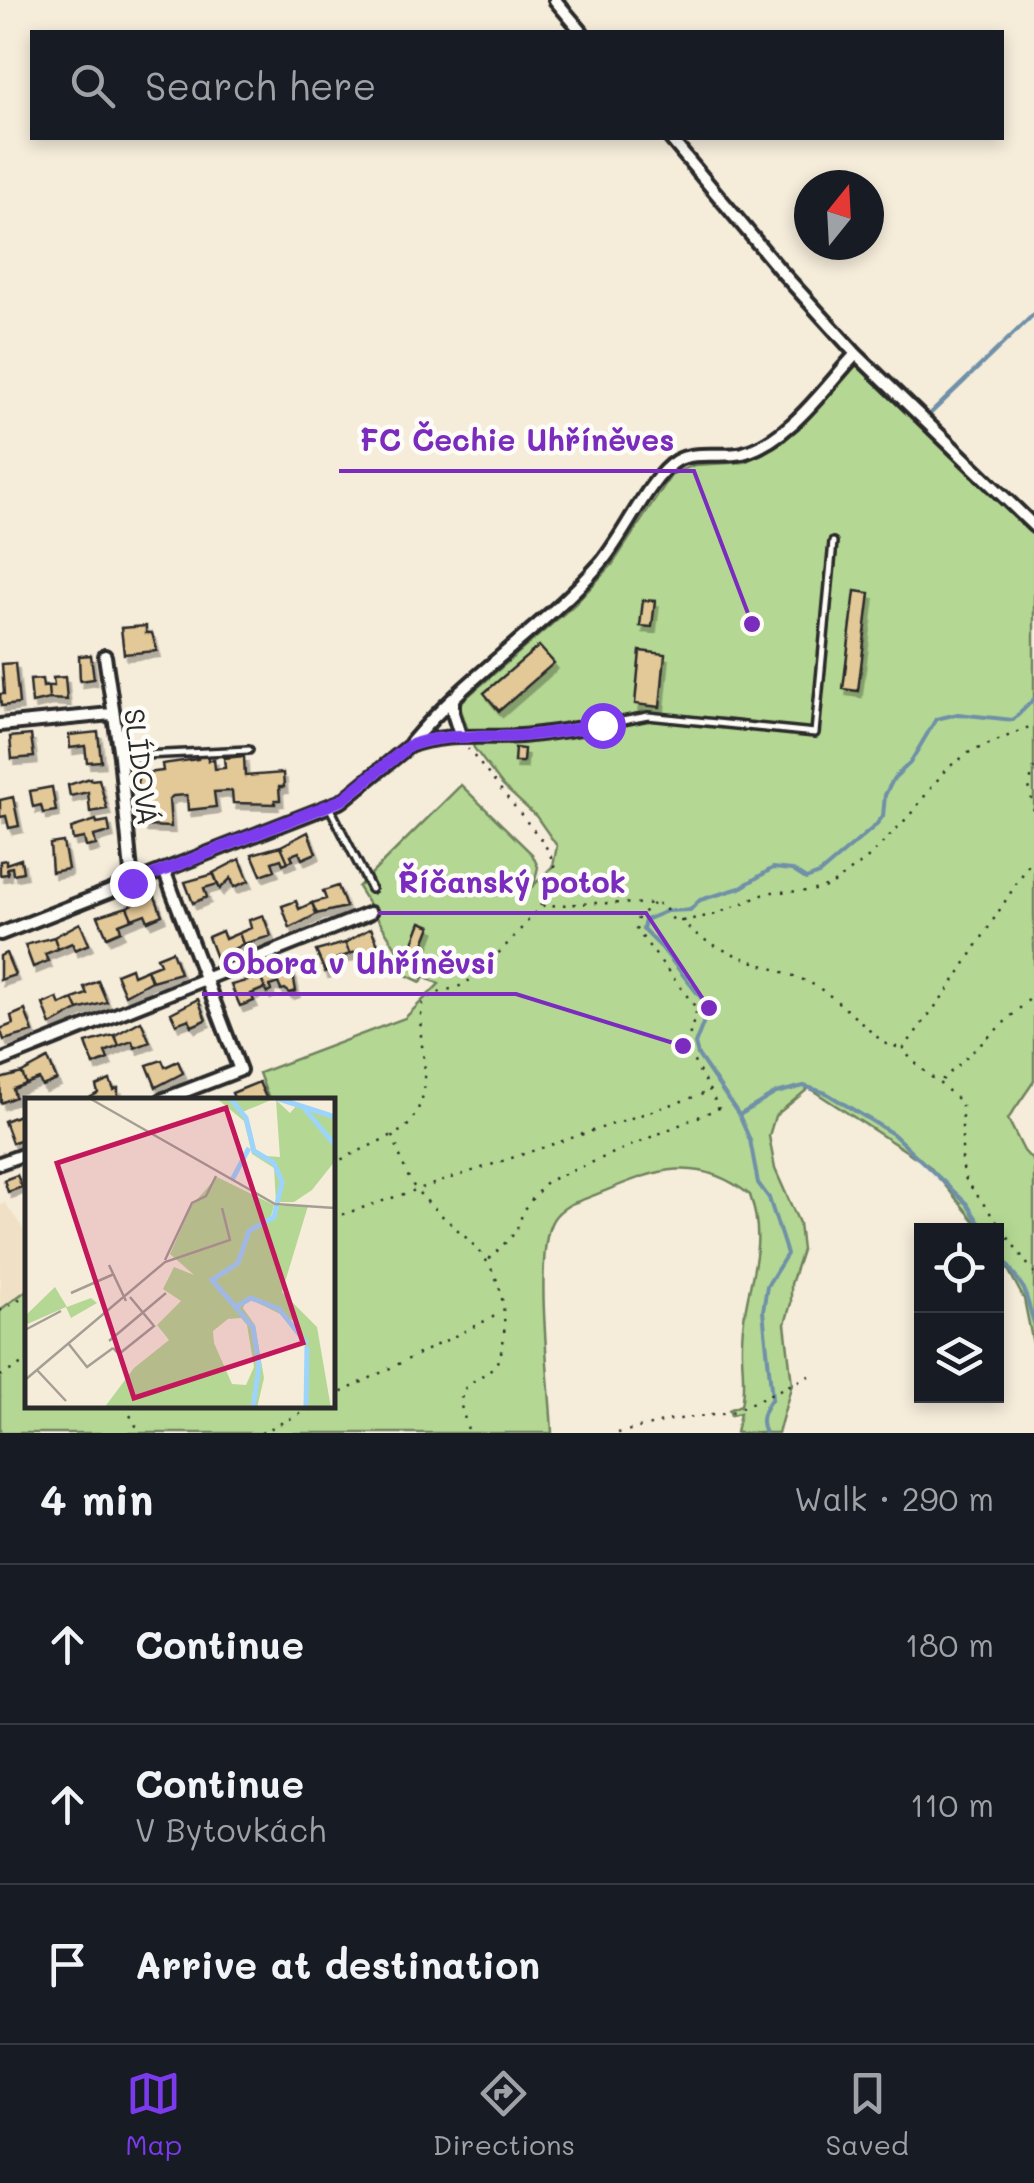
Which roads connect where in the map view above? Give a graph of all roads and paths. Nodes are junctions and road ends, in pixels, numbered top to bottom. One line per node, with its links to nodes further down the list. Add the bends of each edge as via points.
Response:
1 (555, 0): 2 (street)
2 (580, 30)
3 (672, 140): 4 (street)
4 (856, 354): 5 (street); 8 (street, via 784,432 726,457 676,461 571,597)
5 (1034, 526)
6 (833, 542): 11 (lane, via 815,734 648,716)
7 (105, 656): 9 (street, SLÍDOVÁ)
8 (453, 699): 13 (street); 14 (street)
9 (111, 714): 10 (street); 16 (street, SLÍDOVÁ)
10 (0, 725)
11 (602, 725): 13 (street, via 524,736)
12 (1034, 725): 27 (path, via 946,768 869,857 830,886 770,892)
13 (460, 735): 14 (street); 25 (path, via 552,859 555,881)
14 (409, 746): 18 (street)
15 (249, 750): 16 (lane)
16 (120, 756): 22 (street, SLÍDOVÁ)
17 (1034, 767): 19 (path)
18 (328, 806): 21 (street); 23 (lane)
19 (1034, 811)
20 (1034, 856): 31 (path)
21 (164, 870): 22 (street); 29 (street)
22 (132, 883): 28 (street)
23 (372, 890)
24 (653, 904): 25 (path); 27 (path); 34 (path, via 636,928 697,1009 686,1047)
25 (540, 906): 36 (path, via 472,979 424,1003 427,1081 412,1120)
26 (370, 913): 29 (street)
27 (682, 921): 31 (path, via 732,952 813,985 886,1044)
28 (0, 934)
29 (206, 980): 32 (street); 35 (street, via 240,1070)
30 (1034, 995): 33 (path)
31 (903, 1049): 33 (path)
32 (0, 1060)
33 (941, 1081): 43 (path, via 962,1104 966,1180)
34 (710, 1092): 40 (path); 42 (path, via 719,1108 546,1182 524,1208 516,1232)
35 (167, 1098)
36 (392, 1135): 38 (path); 40 (path)
37 (25, 1154): 39 (street)
38 (335, 1163)
39 (0, 1164)
40 (416, 1190): 41 (path); 42 (path)
41 (335, 1217)
42 (489, 1259): 46 (path)
43 (1034, 1273)
44 (25, 1296): 45 (path)
45 (0, 1311)
46 (504, 1312): 50 (path); 55 (path, via 499,1359 462,1392)
47 (25, 1363): 48 (path)
48 (0, 1376)
49 (809, 1376): 56 (path, via 730,1413)
50 (335, 1396)
51 (126, 1408): 53 (path)
52 (312, 1408): 54 (path)
53 (140, 1433)
54 (261, 1433)
55 (469, 1433)
56 (618, 1433)

